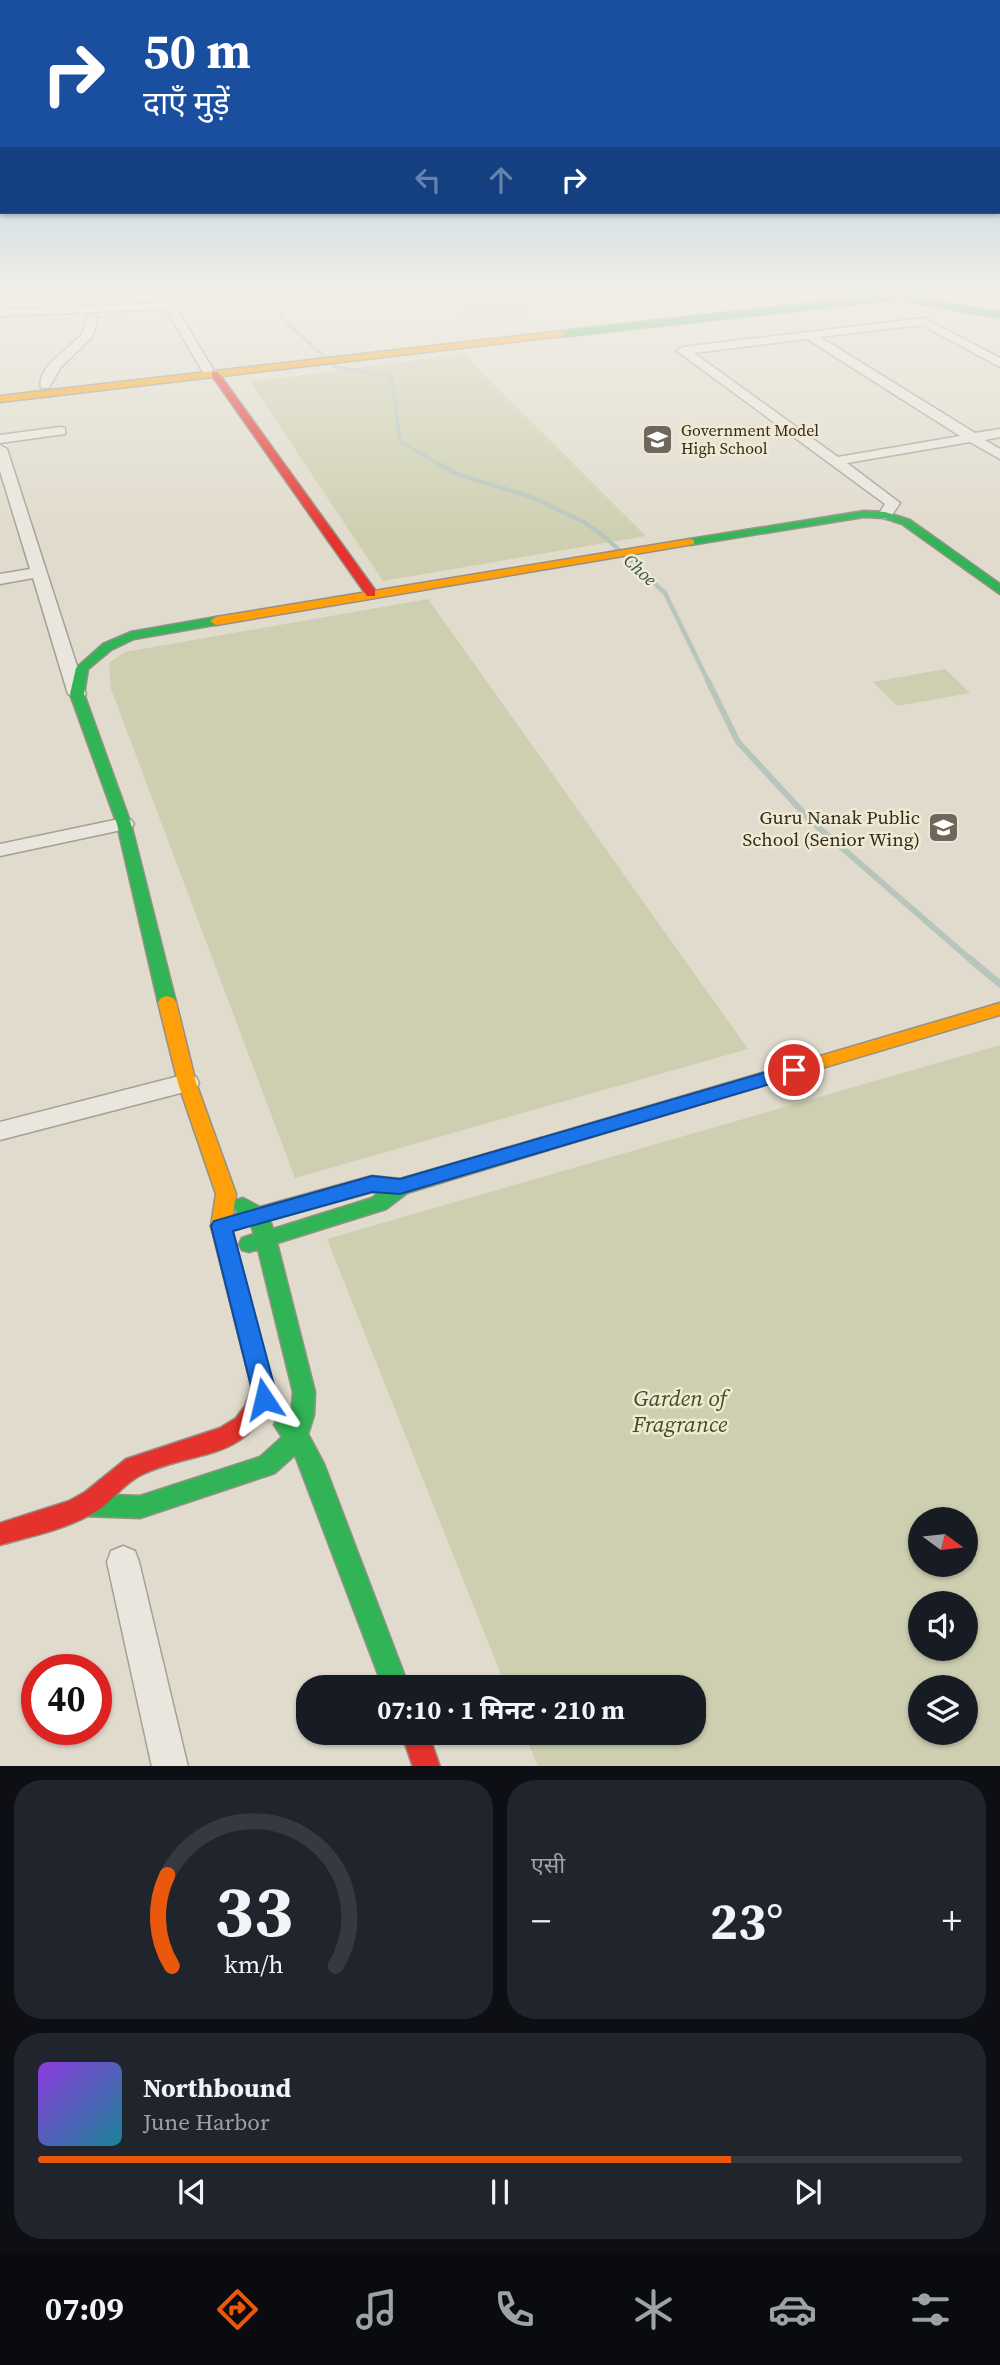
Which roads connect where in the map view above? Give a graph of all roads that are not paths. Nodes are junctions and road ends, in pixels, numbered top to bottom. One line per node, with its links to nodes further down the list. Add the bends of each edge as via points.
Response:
1 (48, 375): 7 (street)
2 (169, 375): 8 (street)
3 (178, 375): 9 (street)
4 (214, 375): 21 (street)
5 (717, 375): 16 (street)
6 (874, 375): 12 (street)
7 (45, 385)
8 (0, 393)
9 (0, 399)
10 (60, 431): 13 (street)
11 (1000, 433): 12 (street)
12 (973, 438): 15 (street); 16 (street)
13 (0, 439)
14 (0, 449): 18 (street)
15 (1000, 455)
16 (835, 461): 17 (street, via 893,503)
17 (885, 515): 20 (street, via 906,522); 21 (street, via 835,517)
18 (37, 573): 19 (street); 22 (street)
19 (0, 579)
20 (1000, 590)
21 (371, 593): 22 (street, via 131,636 107,647 82,668)
22 (77, 694): 23 (street)
23 (124, 824): 24 (street); 26 (street)
24 (0, 850)
25 (1000, 1009): 28 (street)
26 (187, 1083): 27 (street); 29 (street)
27 (0, 1131)
28 (400, 1187): 30 (street, via 372,1184); 32 (street, via 379,1204)
29 (226, 1194): 30 (street); 31 (street)
30 (258, 1216): 31 (street); 32 (street)
31 (221, 1226): 33 (street)
32 (265, 1239): 33 (street); 35 (street, via 304,1392 304,1417)
33 (229, 1250): 34 (street, via 262,1385)
34 (261, 1404): 35 (street); 36 (street, via 234,1433 132,1468)
35 (296, 1435): 36 (street, via 285,1452 267,1465 141,1507); 39 (street, via 312,1464)
36 (85, 1505): 37 (street)
37 (0, 1534)
38 (122, 1562): 41 (street)
39 (392, 1675)
40 (419, 1745): 42 (street)
41 (170, 1766)
42 (427, 1766)

